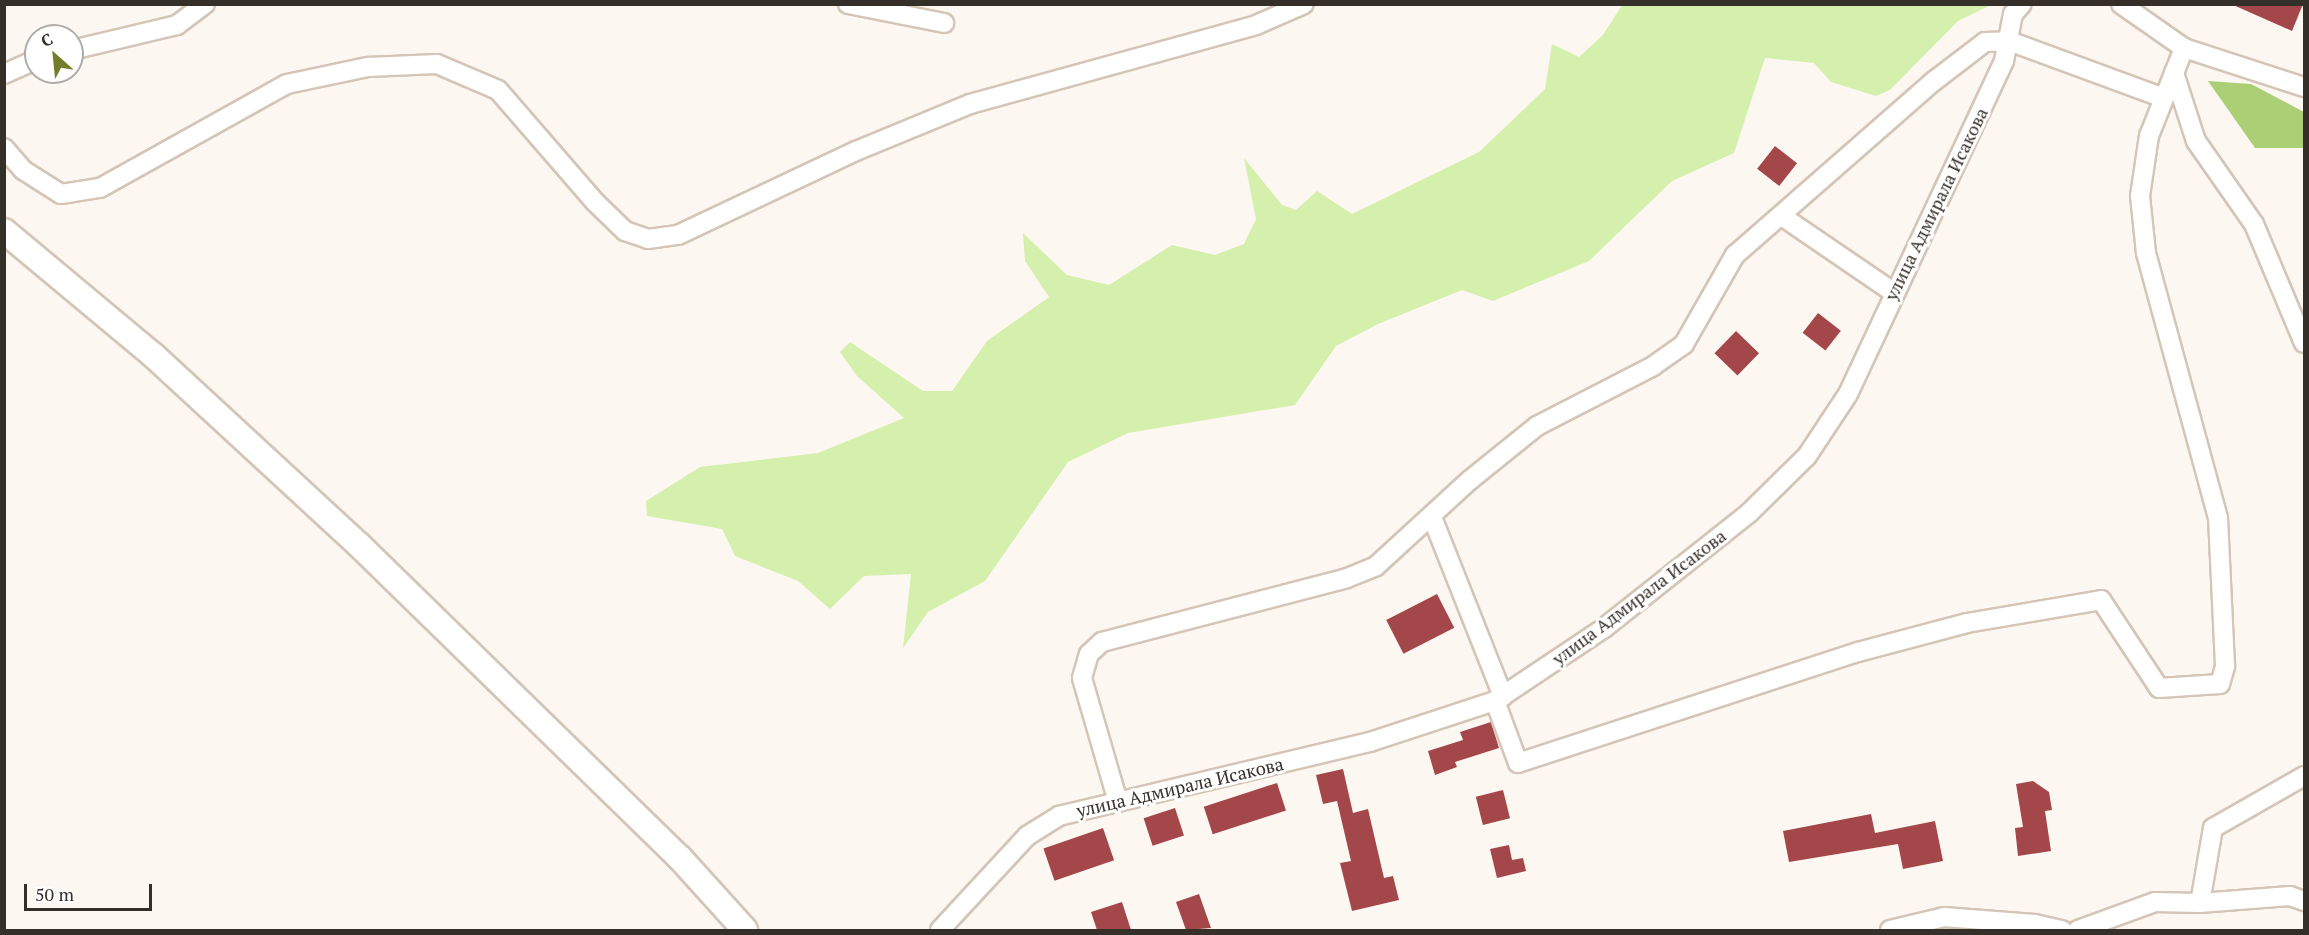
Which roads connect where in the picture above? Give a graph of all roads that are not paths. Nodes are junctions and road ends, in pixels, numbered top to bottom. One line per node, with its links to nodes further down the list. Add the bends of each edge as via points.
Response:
1 (205, 4): 8 (street, via 177,25)
2 (848, 4): 6 (street)
3 (1304, 4): 15 (street, via 1256,25 970,104 856,151 678,235 648,239 625,231 595,202 498,90 437,64 368,67 287,84 100,188 62,194 23,170)
4 (2022, 4): 7 (street, улица Адмирала Исакова, via 2013,14)
5 (2121, 4): 9 (street)
6 (944, 23)
7 (2009, 41): 14 (street); 16 (street, via 1985,42 1934,81); 18 (street, улица Адмирала Исакова, via 2004,61)
8 (84, 47)
9 (2184, 48): 11 (street); 13 (street)
10 (24, 65): 12 (street)
11 (2174, 73): 14 (street); 19 (street, via 2196,141 2254,225)
12 (4, 74)
13 (2304, 87)
14 (2164, 98): 21 (street, via 2149,136 2140,196 2146,253 2218,518 2224,666 2220,684 2159,688 2102,600 1967,623 1858,652 1518,763)
15 (4, 148)
16 (1783, 217): 18 (street); 20 (street, via 1735,255 1683,344 1653,366 1537,426)
17 (4, 231): 26 (main road, via 153,355 359,545 680,858)
18 (1893, 292): 21 (street, улица Адмирала Исакова, via 1848,394 1807,456 1749,513 1613,621)
19 (2304, 343)
20 (1432, 517): 21 (street); 23 (street, via 1376,566 1347,578 1102,642 1089,654 1082,678)
21 (1499, 698): 23 (street, улица Адмирала Исакова, via 1370,742)
22 (2304, 776): 25 (street, via 2214,828)
23 (1118, 802): 27 (street, улица Адмирала Исакова, via 1059,816 1027,836)
24 (2304, 901): 25 (street, via 2290,896)
25 (2200, 903): 30 (street, via 2155,902)
26 (745, 930)
27 (940, 930)
28 (1890, 930): 29 (street, via 1944,917 2035,924)
29 (2062, 930)
30 (2079, 930)

